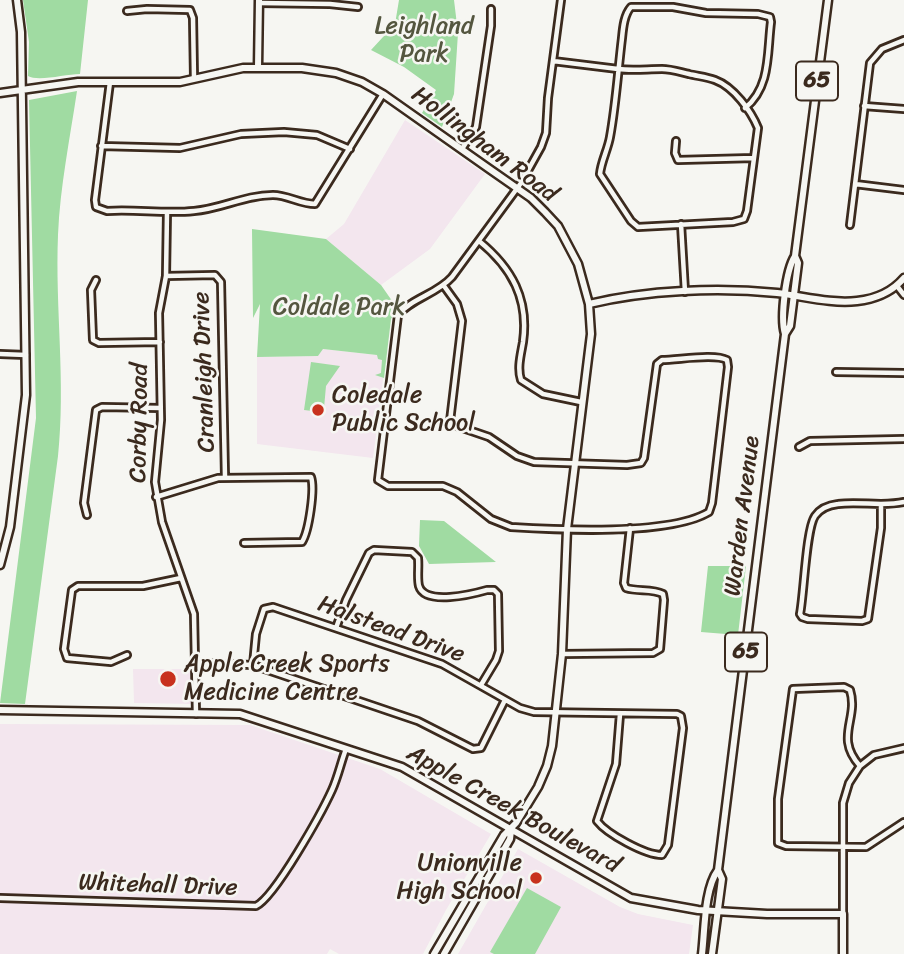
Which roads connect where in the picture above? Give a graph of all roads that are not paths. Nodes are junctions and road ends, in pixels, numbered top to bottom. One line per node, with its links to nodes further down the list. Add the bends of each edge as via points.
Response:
1 (17, 0): 14 (main road)
2 (561, 0): 9 (street)
3 (828, 0): 32 (main road, Warden Avenue / 65)
4 (259, 1): 5 (street); 10 (main road)
5 (358, 7)
6 (491, 9): 23 (street, via 476,127)
7 (127, 11): 12 (street, via 190,10)
8 (904, 40): 17 (street, via 872,58)
9 (553, 61): 11 (street); 26 (street, via 544,140)
10 (258, 68): 12 (main road, Hollingham Road); 16 (main road, Hollingham Road, via 336,73)
11 (618, 69): 18 (street, via 670,70 715,80); 18 (street, via 631,7 764,14 771,22 764,80); 29 (street, via 601,177 636,226)
12 (194, 78): 13 (main road, Hollingham Road)
13 (110, 81): 14 (main road, Hollingham Road); 21 (street)
14 (22, 91): 15 (main road, Hollingham Road); 46 (main road)
15 (0, 93)
16 (383, 94): 22 (street); 23 (main road, Hollingham Road)
17 (864, 106): 19 (street); 25 (street)
18 (746, 108): 24 (street, via 758,128)
19 (904, 109)
20 (676, 141): 24 (street, via 678,160)
21 (101, 146): 22 (street, via 180,148 241,134 284,132 317,135); 28 (street, via 96,207)
22 (350, 149): 28 (street, via 315,204 269,195)
23 (462, 149): 26 (main road, Hollingham Road)
24 (754, 158): 29 (street, via 747,211 741,222)
25 (855, 184): 27 (street); 30 (street)
26 (517, 188): 31 (street); 42 (main road, Hollingham Road, via 558,226 578,264)
27 (904, 190)
28 (167, 212): 33 (street, Corby Road)
29 (681, 224): 38 (street)
30 (849, 225)
31 (479, 241): 36 (street); 49 (street, via 504,264 522,299 521,380 543,394)
32 (794, 256): 39 (main road, Warden Avenue / 65); 41 (main road, Warden Avenue / 65, via 798,263)
33 (166, 276): 44 (street, Corby Road, via 159,313); 54 (street, Cranleigh Drive, via 215,275 221,282)
34 (904, 278): 37 (main road)
35 (96, 280): 44 (street, via 91,290 93,340)
36 (444, 286): 53 (street, via 462,321 451,424 489,437 529,461); 59 (street, via 405,308 396,321 378,480 388,486 443,486 491,519 512,527)
37 (897, 286): 40 (street); 41 (main road, via 859,301)
38 (685, 292): 39 (main road); 42 (main road)
39 (786, 295): 41 (main road); 43 (main road, Warden Avenue / 65)
40 (904, 295)
41 (794, 296): 43 (main road, Warden Avenue / 65)
42 (589, 304): 49 (main road, Hollingham Road, via 591,334)
43 (785, 334): 82 (main road, Warden Avenue / 65)
44 (160, 342): 50 (street, Corby Road)
45 (0, 354): 46 (street)
46 (26, 355): 62 (main road, via 25,418)
47 (836, 372): 48 (street)
48 (904, 373)
49 (582, 402): 53 (main road, Hollingham Road)
50 (160, 408): 55 (street, Corby Road); 58 (street, via 96,410 84,503)
51 (904, 439): 52 (street, via 810,441)
52 (799, 447)
53 (574, 464): 59 (main road, Hollingham Road); 60 (street, via 641,463 657,364 662,360 727,360 709,512 660,527)
54 (225, 477): 55 (street); 61 (street, via 309,475 313,481 307,534 302,542)
55 (156, 497): 63 (street, Corby Road)
56 (904, 502): 57 (street)
57 (881, 505): 57 (street, via 838,504 816,515 810,529 802,617 868,618)
58 (87, 515)
59 (567, 528): 60 (street); 65 (main road, Hollingham Road)
60 (630, 528): 65 (street, via 624,583 632,590 663,594 660,649 653,653)
61 (244, 543)
62 (0, 565)
63 (181, 578): 66 (street, via 143,586 78,586 72,590 66,658 111,662); 67 (street, Corby Road, via 194,614)
64 (336, 628): 68 (street, Halstead Drive, via 268,607 260,617); 69 (street, Halstead Drive, via 442,664); 69 (street, via 369,554 374,550 412,551 419,561 419,587 424,592 444,598 487,590 498,594 499,651)
65 (562, 654): 73 (main road, Hollingham Road)
66 (127, 655)
67 (196, 663): 68 (street); 72 (street, Corby Road)
68 (253, 665): 70 (street, via 418,721 473,750 481,748)
69 (481, 685): 70 (street, Halstead Drive)
70 (506, 699): 73 (street, Halstead Drive, via 534,712)
71 (0, 710): 72 (main road, Apple Creek Boulevard)
72 (196, 714): 75 (main road, Apple Creek Boulevard, via 240,714)
73 (556, 714): 74 (street, Halstead Drive); 79 (main road, Hollingham Road, via 544,775)
74 (620, 714): 74 (street, Halstead Drive, via 617,764 597,821 627,842 662,855 668,845 683,719 677,715)
75 (346, 748): 79 (main road, Apple Creek Boulevard, via 402,767); 83 (street, Whitehall Drive, via 331,791 292,861 265,902 256,906)
76 (904, 748): 77 (street, via 874,755)
77 (860, 766): 81 (street, via 844,796); 81 (street, via 847,743 850,690 793,689 777,839 786,846)
78 (902, 824): 80 (street); 81 (street, via 866,847)
79 (511, 831): 84 (main road, Apple Creek Boulevard, via 631,898); 87 (main road, via 504,835); 88 (main road)
80 (904, 831)
81 (843, 848): 86 (street)
82 (718, 870): 84 (main road, Warden Avenue / 65); 85 (main road, Warden Avenue / 65, via 722,879)
83 (0, 898)
84 (707, 911): 85 (main road, Apple Creek Boulevard); 89 (main road, Warden Avenue / 65)
85 (718, 912): 86 (main road, Apple Creek Boulevard); 90 (main road, Warden Avenue / 65)
86 (843, 914): 91 (main road)
87 (433, 954)
88 (444, 954)
89 (702, 954)
90 (712, 954)
91 (843, 954)

